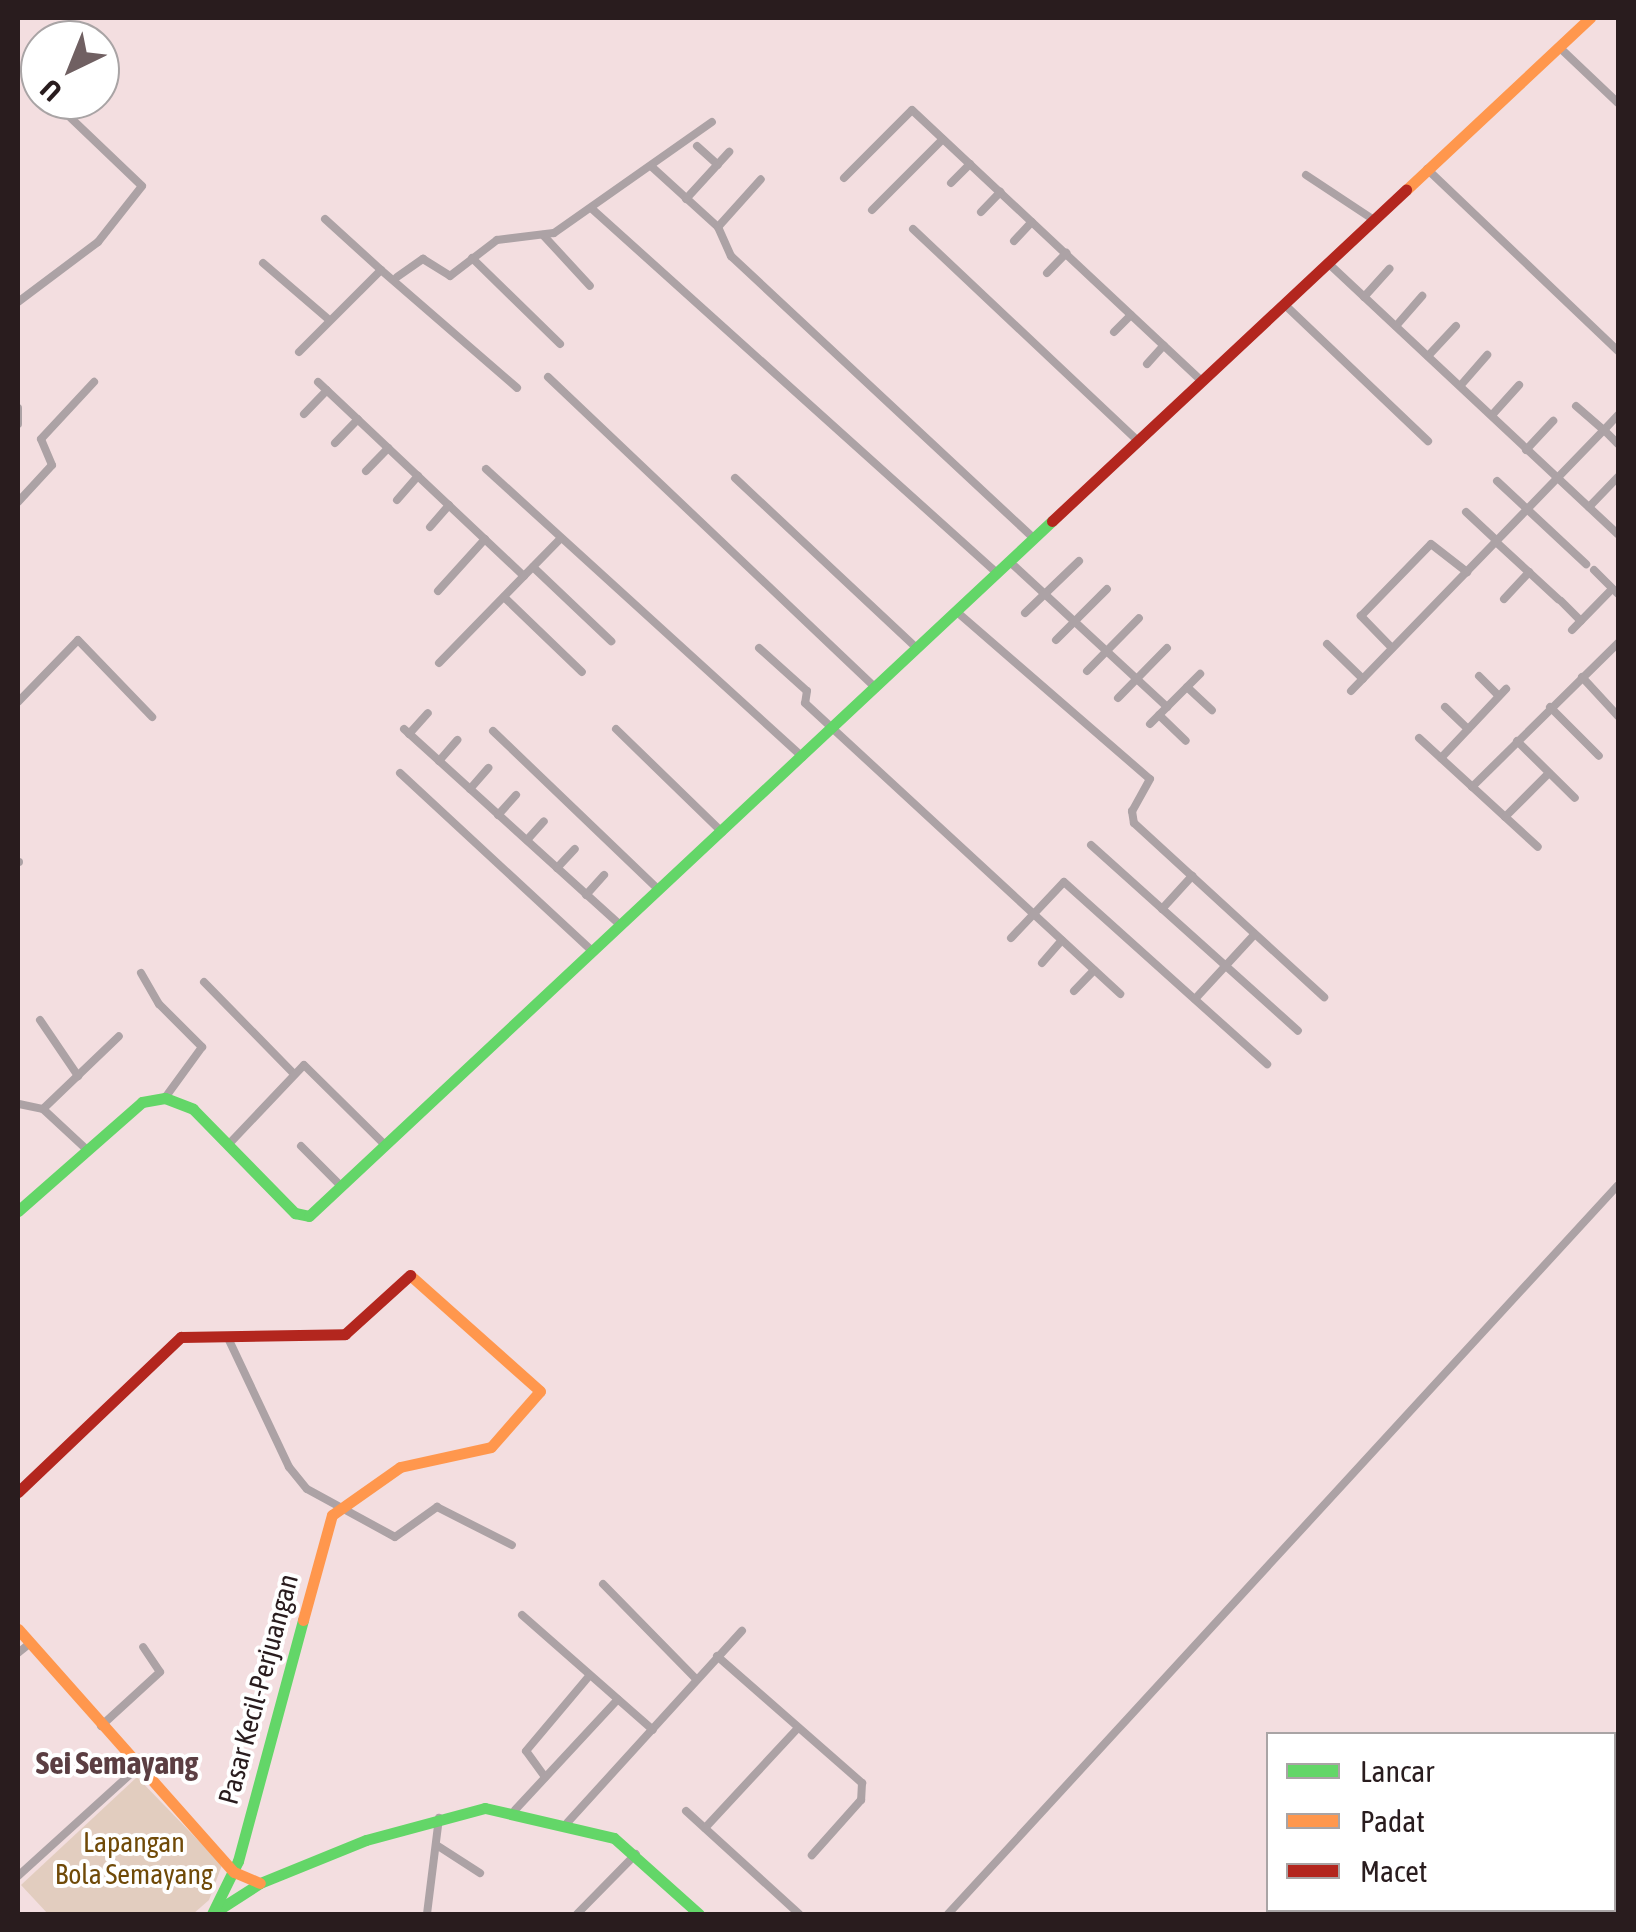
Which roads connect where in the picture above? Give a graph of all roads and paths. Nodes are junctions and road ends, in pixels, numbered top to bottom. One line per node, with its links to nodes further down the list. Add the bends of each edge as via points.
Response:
1 (1590, 18): 2 (street)
2 (1559, 48): 3 (street); 12 (street)
3 (1618, 103)
4 (73, 120): 40 (street, via 142,186 98,242)
5 (712, 122): 11 (street)
6 (943, 139): 9 (street); 14 (street, via 906,109); 20 (street)
7 (697, 146): 10 (street)
8 (729, 152): 10 (street)
9 (970, 164): 16 (street); 17 (street)
10 (718, 165): 18 (street)
11 (652, 167): 18 (street); 19 (street)
12 (1427, 169): 23 (street); 49 (street)
13 (1306, 175): 23 (street)
14 (844, 178)
15 (762, 179): 25 (street)
16 (951, 183)
17 (1000, 192): 21 (street); 24 (street)
18 (686, 199): 25 (street)
19 (590, 208): 27 (street); 101 (street)
20 (872, 210)
21 (981, 212)
22 (325, 218): 34 (street)
23 (1374, 220): 32 (street)
24 (1032, 222): 28 (street); 29 (street)
25 (718, 228): 94 (street, via 731,256)
26 (913, 229): 71 (street)
27 (543, 236): 30 (street, via 497,240); 37 (street)
28 (1014, 242)
29 (1066, 254): 35 (street); 42 (street)
30 (472, 258): 36 (street, via 450,276 423,259); 47 (street)
31 (263, 263): 43 (street)
32 (1328, 263): 39 (street); 41 (street)
33 (1389, 268): 39 (street)
34 (381, 270): 36 (street); 43 (street)
35 (1047, 273)
36 (397, 277): 60 (street)
37 (590, 286)
38 (1422, 296): 44 (street)
39 (1364, 297): 44 (street)
40 (18, 302)
41 (1284, 304): 55 (street); 72 (street)
42 (1131, 315): 46 (street); 48 (street)
43 (327, 318): 50 (street)
44 (1396, 326): 52 (street)
45 (1456, 326): 52 (street)
46 (1114, 332)
47 (560, 344)
48 (1164, 345): 53 (street); 55 (street)
49 (1618, 350)
50 (299, 352)
51 (1488, 355): 58 (street)
52 (1428, 356): 58 (street)
53 (1147, 364)
54 (548, 377): 133 (street)
55 (1202, 381): 71 (street)
56 (94, 382): 85 (street, via 42,439 52,465)
57 (318, 382): 61 (street)
58 (1461, 384): 65 (street)
59 (1519, 386): 65 (street)
60 (517, 388)
61 (327, 390): 64 (street); 67 (street)
62 (1576, 406): 70 (street)
63 (18, 408): 69 (street)
64 (304, 414)
65 (1492, 414): 76 (street)
66 (1618, 415): 70 (street)
67 (358, 419): 73 (street); 75 (street)
68 (1553, 421): 76 (street)
69 (18, 424)
70 (1604, 430): 74 (street); 82 (street)
71 (1138, 441): 94 (street)
72 (1428, 441)
73 (334, 443)
74 (1618, 444)
75 (388, 448): 78 (street); 79 (street)
76 (1526, 450): 82 (street)
77 (486, 470): 93 (street)
78 (366, 471)
79 (418, 476): 84 (street); 86 (street)
80 (1618, 477): 87 (street)
81 (735, 478): 122 (street)
82 (1556, 478): 87 (street); 88 (street)
83 (1497, 481): 88 (street)
84 (397, 500)
85 (18, 502)
86 (449, 505): 90 (street); 92 (street)
87 (1589, 507): 91 (street)
88 (1526, 508): 95 (street); 105 (street)
89 (1466, 512): 95 (street)
90 (430, 527)
91 (1618, 534)
92 (485, 539): 102 (street); 104 (street)
93 (560, 539): 98 (street); 155 (street)
94 (1035, 539): 97 (street)
95 (1495, 540): 99 (street); 100 (street)
96 (1080, 561): 106 (street)
97 (1010, 562): 101 (street); 106 (street)
98 (533, 567): 102 (street); 116 (street)
99 (1467, 572): 121 (street); 121 (street, via 1431,544 1361,616)
100 (1529, 572): 108 (street); 112 (street)
101 (998, 574): 109 (street)
102 (524, 576): 107 (street)
103 (1108, 589): 113 (street)
104 (438, 591)
105 (1616, 592): 112 (street)
106 (1045, 594): 110 (street); 113 (street)
107 (504, 597): 124 (street); 125 (street)
108 (1504, 599)
109 (957, 612): 122 (street); 175 (street, via 1150,779 1130,817)
110 (1026, 613)
111 (1139, 618): 123 (street)
112 (1581, 620): 114 (street)
113 (1075, 621): 115 (street); 123 (street)
114 (1572, 630)
115 (1056, 640)
116 (611, 641)
117 (1327, 644): 131 (street)
118 (1617, 647): 129 (street)
119 (759, 648): 146 (street, via 807,691 805,703)
120 (1167, 648): 130 (street)
121 (1392, 648): 131 (street)
122 (918, 649): 133 (street)
123 (1107, 651): 126 (street); 130 (street)
124 (439, 663)
125 (582, 672)
126 (1087, 672)
127 (1200, 674): 132 (street)
128 (1479, 676): 147 (street, via 1503,692)
129 (1582, 677): 139 (street); 143 (street)
130 (1137, 679): 135 (street); 137 (street)
131 (1363, 679): 134 (street)
132 (1187, 687): 137 (street); 140 (street)
133 (876, 688): 146 (street)
134 (1351, 692)
135 (1118, 698)
136 (18, 702): 144 (street, via 78,640)
137 (1167, 706): 142 (street)
138 (1445, 707): 147 (street)
139 (1550, 707): 153 (street); 154 (street)
140 (1212, 710)
141 (428, 713): 157 (street, via 407,731)
142 (1159, 715): 145 (street); 152 (street)
143 (1618, 716)
144 (152, 717)
145 (1150, 724)
146 (833, 729): 155 (street); 179 (street)
147 (1468, 729): 156 (street)
148 (616, 730): 168 (street)
149 (493, 731): 176 (street)
150 (1418, 738): 156 (street)
151 (457, 740): 157 (street)
152 (1186, 741)
153 (1517, 741): 159 (street); 162 (street)
154 (1599, 756)
155 (803, 757): 168 (street)
156 (1441, 758): 162 (street)
157 (439, 760): 161 (street)
158 (488, 768): 161 (street)
159 (1549, 773): 164 (street); 166 (street)
160 (400, 774): 184 (street)
161 (470, 788): 165 (street)
162 (1472, 788): 166 (street)
163 (516, 795): 165 (street)
164 (1575, 798)
165 (498, 815): 169 (street)
166 (1505, 817): 171 (street)
167 (544, 821): 169 (street)
168 (722, 832): 176 (street)
169 (526, 840): 173 (street)
170 (1090, 845): 178 (street)
171 (1538, 847)
172 (575, 849): 173 (street)
173 (557, 868): 177 (street)
174 (604, 875): 177 (street)
175 (1192, 876): 178 (street); 181 (street)
176 (659, 890): 180 (street)
177 (586, 894): 180 (street)
178 (1162, 909): 186 (street)
179 (1033, 914): 182 (street); 183 (street); 193 (street, via 1064,882)
180 (621, 926): 184 (street)
181 (1256, 934): 186 (street); 192 (street)
182 (1011, 938)
183 (1062, 940): 185 (street); 187 (street)
184 (593, 952): 204 (street)
185 (1042, 964)
186 (1226, 966): 193 (street); 195 (street)
187 (1094, 970): 190 (street); 191 (street)
188 (142, 973): 200 (street, via 159,1004 202,1046)
189 (204, 982): 198 (street)
190 (1074, 992)
191 (1120, 994)
192 (1324, 997)
193 (1196, 999): 197 (street)
194 (40, 1020): 199 (street)
195 (1298, 1030)
196 (119, 1036): 199 (street)
197 (1267, 1064)
198 (294, 1074): 203 (street); 204 (street, via 304,1065)
199 (78, 1076): 202 (street)
200 (166, 1098): 203 (street, via 194,1110); 206 (street, via 142,1102)
201 (19, 1104): 202 (street)
202 (42, 1109): 206 (street)
203 (228, 1145): 208 (street, via 302,1216)
204 (385, 1145): 208 (street)
205 (300, 1146): 208 (street)
206 (86, 1148): 209 (street)
207 (1618, 1185): 247 (street)
208 (341, 1186)
209 (18, 1211)
210 (228, 1338): 211 (street, via 181,1337); 212 (street, via 288,1467); 212 (street, Pasar Kecil-Perjuangan, via 345,1334 414,1275 540,1391 491,1447 400,1467)
211 (18, 1492)
212 (340, 1508): 213 (street, via 398,1537 437,1507); 238 (street, Pasar Kecil-Perjuangan, via 326,1525)
213 (512, 1545)
214 (603, 1584): 223 (street)
215 (522, 1616): 222 (street)
216 (18, 1630): 218 (street)
217 (742, 1631): 221 (street)
218 (29, 1644): 220 (street); 225 (street)
219 (143, 1647): 225 (street, via 160,1672)
220 (18, 1654)
221 (717, 1656): 223 (street); 227 (street)
222 (590, 1675): 224 (street); 229 (street, via 526,1751)
223 (696, 1679): 226 (street)
224 (618, 1699): 226 (street); 229 (street)
225 (101, 1726): 228 (street)
226 (652, 1730): 233 (street)
227 (797, 1730): 234 (street); 237 (street, via 865,1790)
228 (137, 1768): 238 (street); 240 (street)
229 (545, 1777): 230 (street)
230 (515, 1810): 232 (street); 233 (street)
231 (686, 1812): 234 (street)
232 (439, 1818): 235 (street); 241 (street)
233 (567, 1823): 236 (street)
234 (705, 1828): 246 (street)
235 (438, 1846): 239 (street); 242 (street)
236 (636, 1854): 244 (street); 245 (street)
237 (812, 1854)
238 (234, 1872): 241 (street); 243 (street, Pasar Kecil-Perjuangan)
239 (480, 1874)
240 (18, 1876)
241 (260, 1883): 243 (street)
242 (430, 1913)
243 (212, 1914)
244 (577, 1914)
245 (699, 1914)
246 (799, 1914)
247 (948, 1914)

